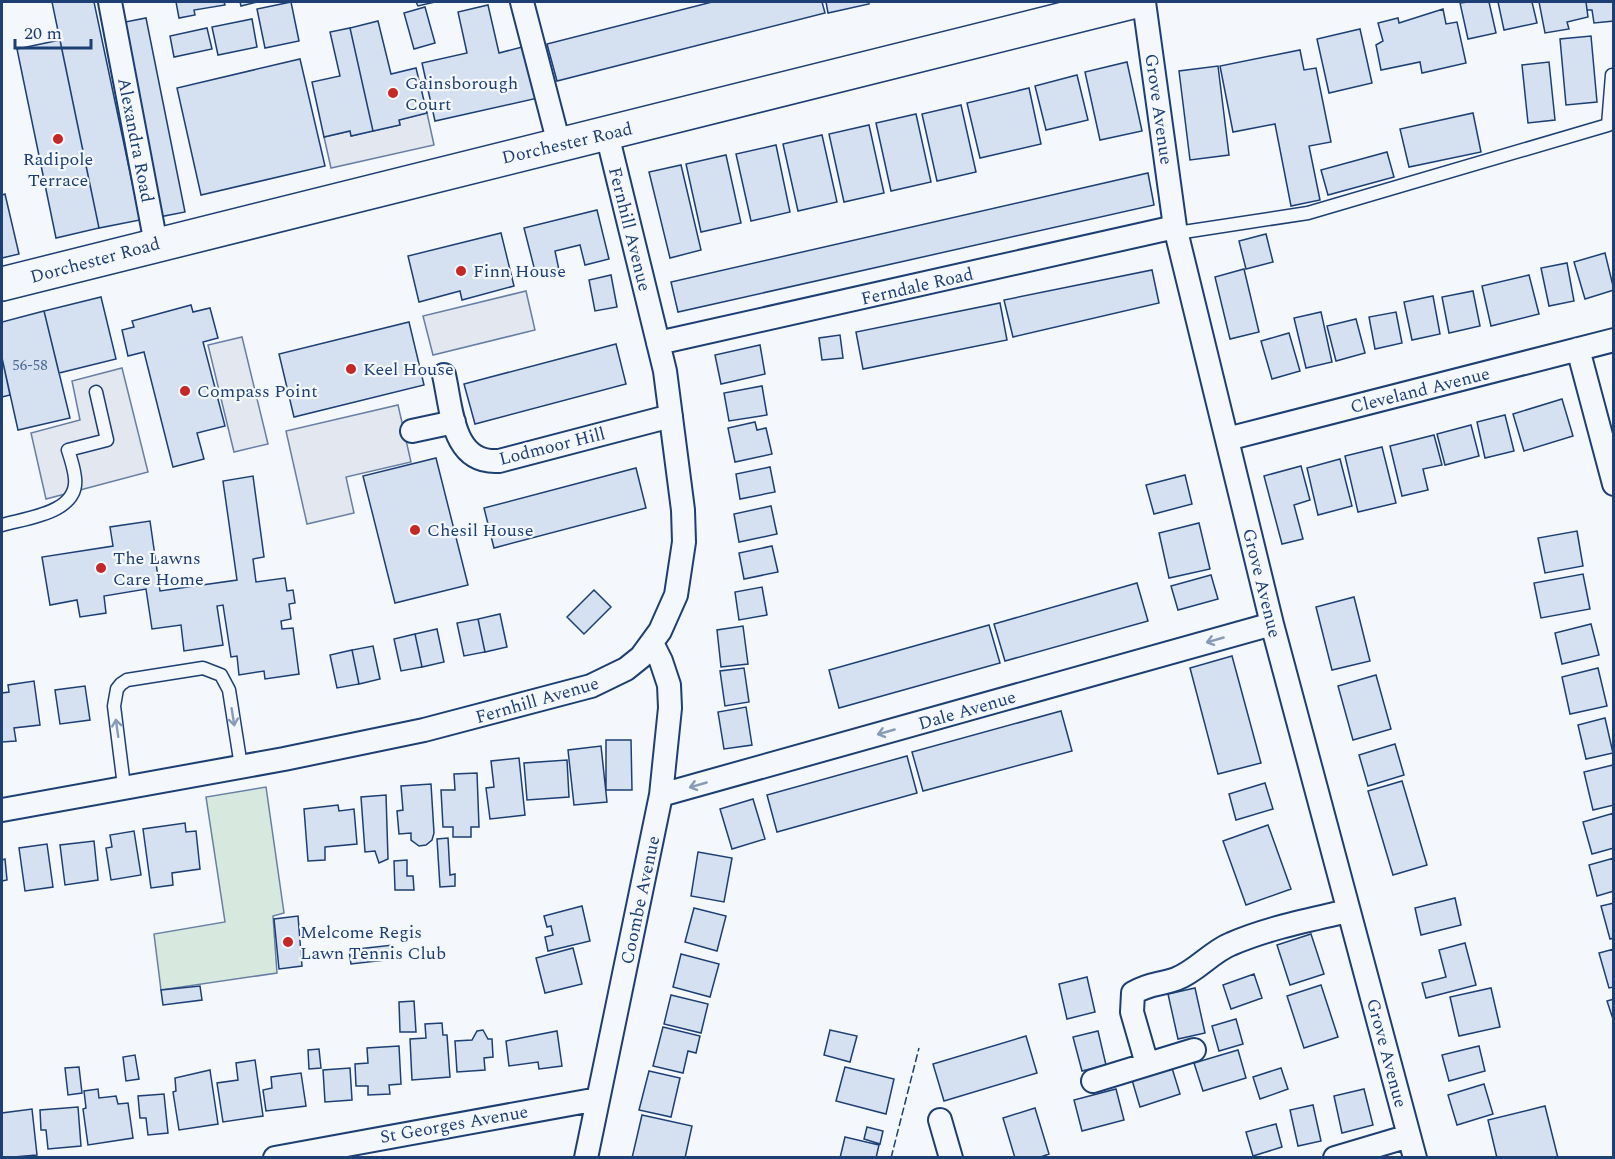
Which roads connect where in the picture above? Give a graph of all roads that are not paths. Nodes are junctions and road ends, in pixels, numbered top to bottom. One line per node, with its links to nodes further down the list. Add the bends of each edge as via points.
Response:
1 (522, 2): 7 (street)
2 (1132, 2): 6 (main road, Dorchester Road)
3 (1144, 2): 8 (street, Grove Avenue)
4 (111, 10): 9 (street, Alexandra Road)
5 (1612, 75): 8 (lane, via 1608,125 1308,213)
6 (607, 134): 7 (main road, Dorchester Road); 12 (street, Fernhill Avenue)
7 (559, 144): 9 (main road, Dorchester Road)
8 (1176, 230): 12 (street, Ferndale Road); 19 (street, Grove Avenue)
9 (156, 244): 10 (main road, Dorchester Road)
10 (2, 284)
11 (1614, 340): 13 (street, Cleveland Avenue)
12 (658, 343): 16 (street, Fernhill Avenue)
13 (1578, 349): 19 (street, Cleveland Avenue); 20 (street)
14 (444, 375): 17 (street, Lodmoor Hill)
15 (96, 392): 21 (lane, via 107,440 68,450 75,478 75,489 69,499 60,508)
16 (671, 416): 17 (street, Lodmoor Hill, via 491,462 474,456 461,445); 23 (street, Fernhill Avenue, via 684,542 676,595)
17 (454, 422): 18 (street)
18 (412, 431)
19 (1227, 439): 22 (street, Grove Avenue)
20 (1614, 484)
21 (2, 525)
22 (1272, 624): 26 (street, Dale Avenue, one-way to 26); 28 (street, Grove Avenue)
23 (652, 643): 24 (street, Fernhill Avenue, via 626,669 591,687 434,728); 26 (street, Coombe Avenue, via 666,673 669,696)
24 (241, 766): 25 (street, Fernhill Avenue); 25 (lane, one-way to 24, via 114,706 117,689 127,680 203,668 221,675 229,690)
25 (124, 786): 27 (street, Fernhill Avenue)
26 (661, 795): 32 (street, Coombe Avenue)
27 (2, 810)
28 (1348, 911): 30 (street, via 1229,944 1199,967 1150,983 1133,993 1132,1012); 34 (street, Grove Avenue)
29 (1194, 1050): 30 (street)
30 (1147, 1065): 31 (street)
31 (1093, 1081)
32 (598, 1099): 35 (street, St Georges Avenue); 36 (street, Coombe Avenue)
33 (940, 1120): 37 (street)
34 (1412, 1147): 38 (street)
35 (275, 1158)
36 (586, 1158)
37 (951, 1158)
38 (1335, 1158)

